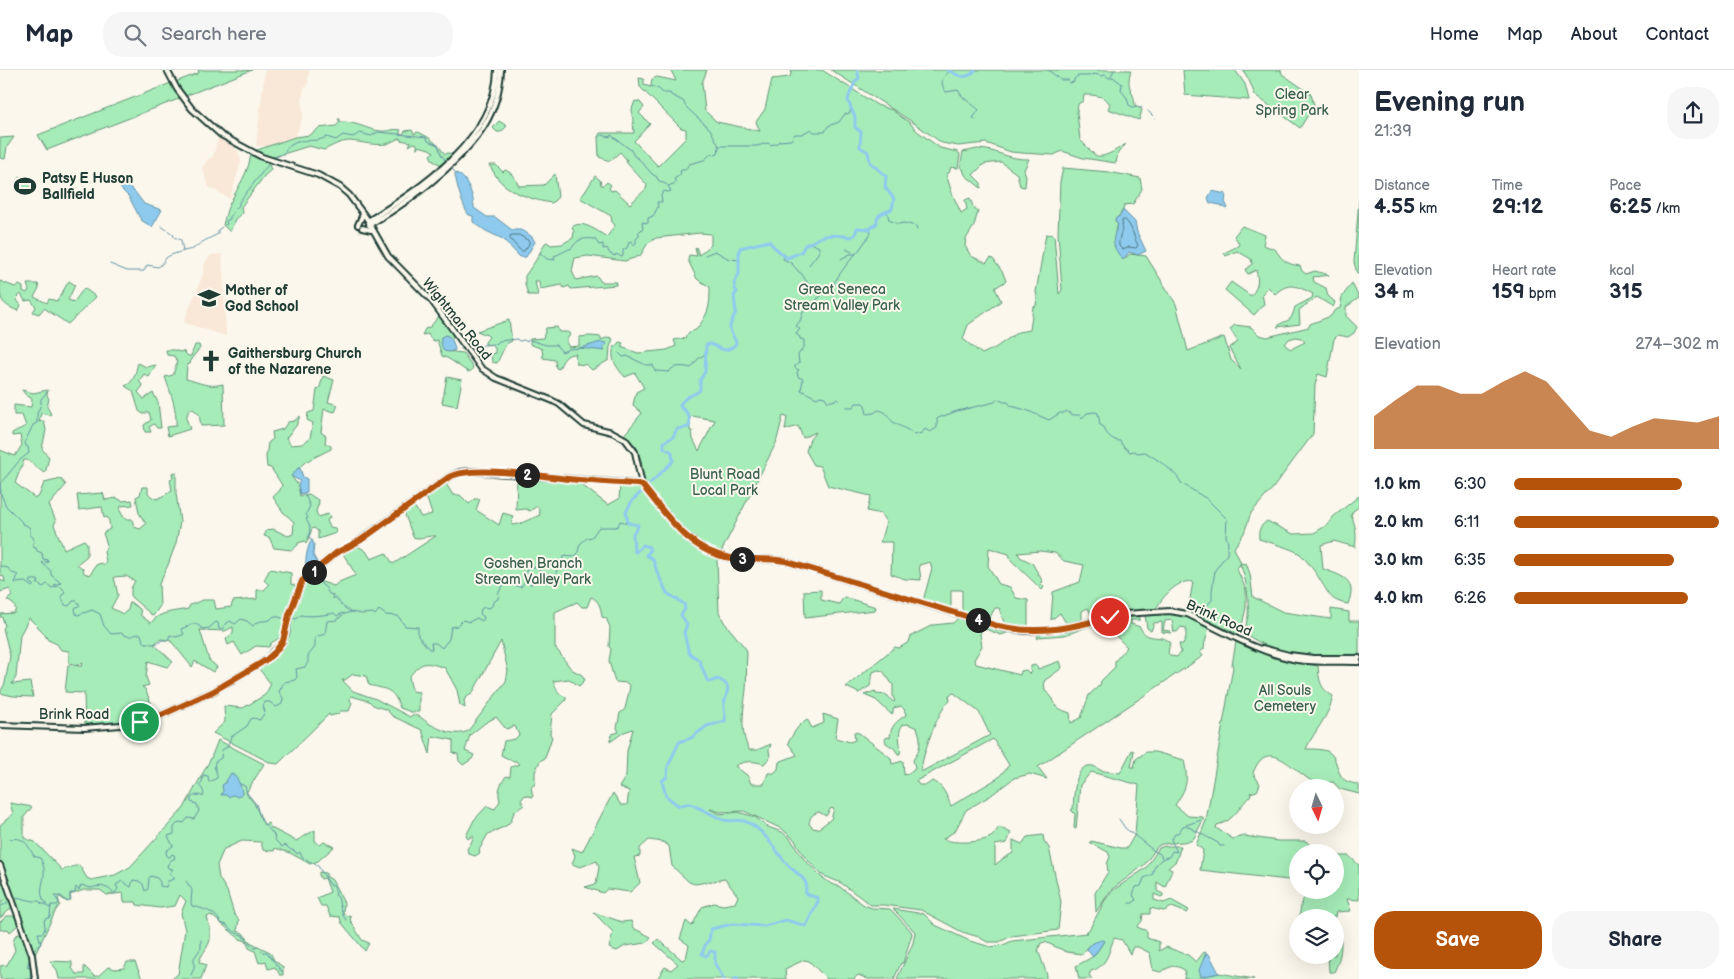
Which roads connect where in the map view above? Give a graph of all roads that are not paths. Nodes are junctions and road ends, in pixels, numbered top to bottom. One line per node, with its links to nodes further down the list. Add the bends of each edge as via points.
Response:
1 (167, 70): 4 (main road, Wightman Road, via 182,96 221,135 276,163 309,171 332,182 349,195)
2 (497, 70): 5 (main road, via 490,105 472,137 420,187)
3 (501, 70): 5 (main road, via 490,116 476,140 402,206)
4 (364, 215): 5 (main road); 6 (main road, Wightman Road); 7 (main road, Wightman Road); 7 (main road, via 360,226)
5 (375, 219): 6 (main road); 7 (main road)
6 (368, 223): 7 (main road, Wightman Road)
7 (373, 232): 8 (main road, Wightman Road, via 388,256 431,300 481,368 496,378 556,402 584,425 621,436 635,452)
8 (644, 488): 9 (main road, Brink Road, via 687,539 719,556 785,561 1009,629 1054,630 1114,616 1176,611 1273,654 1298,660); 10 (main road, Brink Road, via 504,473 469,471 454,474 361,540 336,553 302,581 281,644 266,660 212,692 148,721 133,724 84,728)
9 (1359, 660)
10 (0, 725)
11 (0, 865): 12 (main road, via 32,955)
12 (34, 979)

